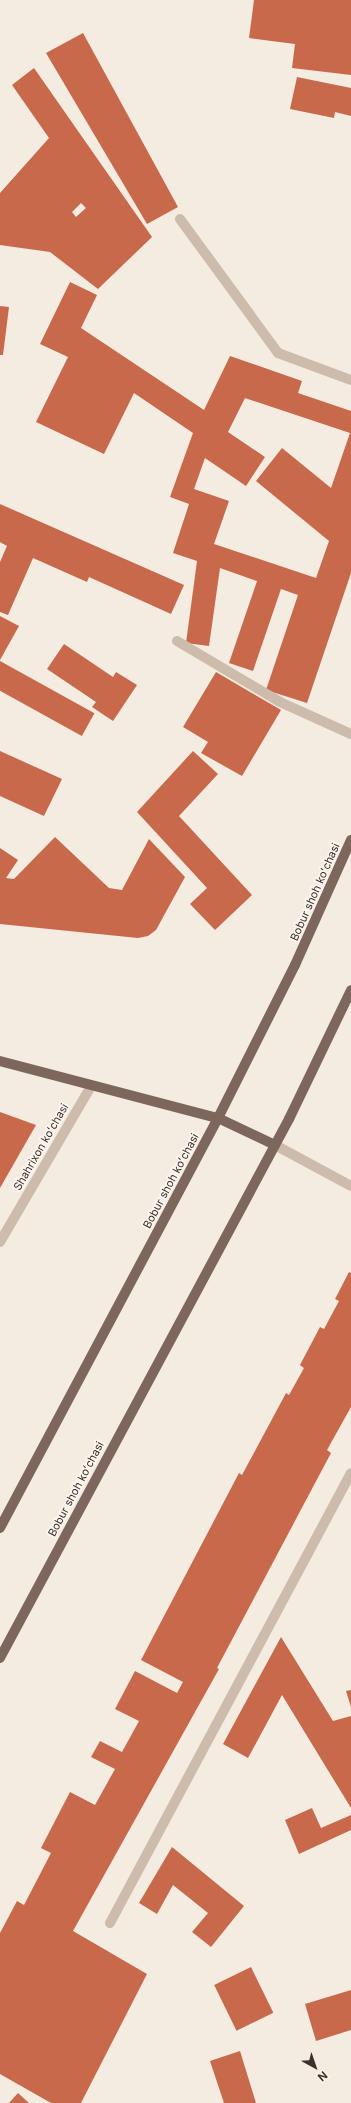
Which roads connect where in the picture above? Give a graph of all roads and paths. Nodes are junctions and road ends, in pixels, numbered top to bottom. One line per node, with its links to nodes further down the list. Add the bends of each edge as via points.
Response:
1 (180, 219): 2 (street, via 278,353)
2 (351, 380)
3 (177, 641): 4 (street, via 280,702)
4 (351, 734)
5 (351, 840): 9 (main road, Bobur shoh koʻchasi, via 295,965)
6 (351, 990): 10 (main road, Bobur shoh koʻchasi)
7 (0, 1061): 8 (main road)
8 (91, 1086): 9 (main road); 12 (street, Shahrixon koʻchasi)
9 (218, 1118): 10 (main road); 14 (main road, Bobur shoh koʻchasi)
10 (274, 1145): 11 (street); 15 (main road, Bobur shoh koʻchasi)
11 (351, 1186)
12 (0, 1242)
13 (351, 1473): 16 (street)
14 (0, 1528)
15 (0, 1658)
16 (110, 1923)

